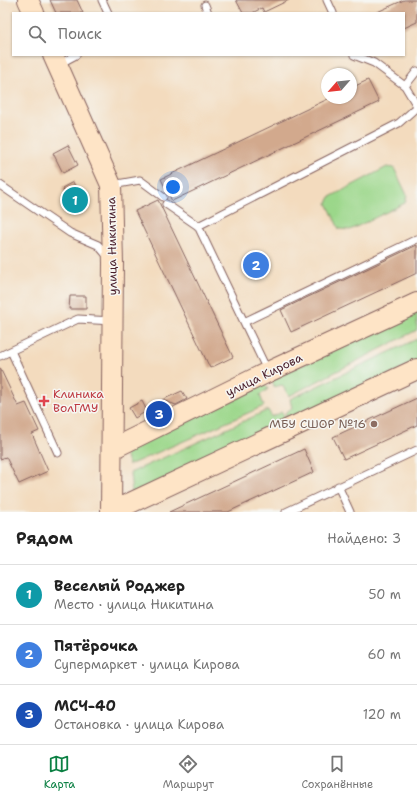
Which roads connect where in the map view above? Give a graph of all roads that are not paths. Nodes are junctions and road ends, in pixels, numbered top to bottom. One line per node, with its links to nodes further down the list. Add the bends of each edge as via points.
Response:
1 (28, 0): 5 (main road)
2 (102, 0): 6 (lane)
3 (327, 0): 8 (lane)
4 (205, 5): 7 (lane)
5 (34, 12)
6 (108, 12)
7 (208, 12)
8 (333, 12)
9 (72, 56): 11 (lane)
10 (356, 56): 13 (lane, via 374,63)
11 (55, 60): 16 (main road, улица Никитина)
12 (417, 71): 13 (lane)
13 (405, 86): 14 (lane)
14 (417, 107): 17 (lane, via 399,123)
15 (0, 185): 19 (lane, via 70,233 98,245)
16 (111, 185): 17 (lane, via 140,180); 19 (main road, улица Никитина)
17 (198, 226): 22 (lane)
18 (417, 239): 22 (lane)
19 (113, 263): 21 (main road, улица Никитина)
20 (417, 303): 26 (main road, улица Кирова)
21 (112, 320): 23 (lane, via 78,320); 27 (main road, улица Никитина)
22 (244, 322): 26 (lane)
23 (11, 350): 24 (lane); 29 (lane)
24 (0, 356)
25 (417, 369): 31 (main road)
26 (268, 372): 27 (main road, улица Кирова)
27 (112, 449): 31 (main road, улица Никитина)
28 (417, 450): 30 (lane)
29 (58, 453)
30 (338, 486): 32 (lane); 33 (lane)
31 (111, 512)
32 (286, 512)
33 (350, 512)

